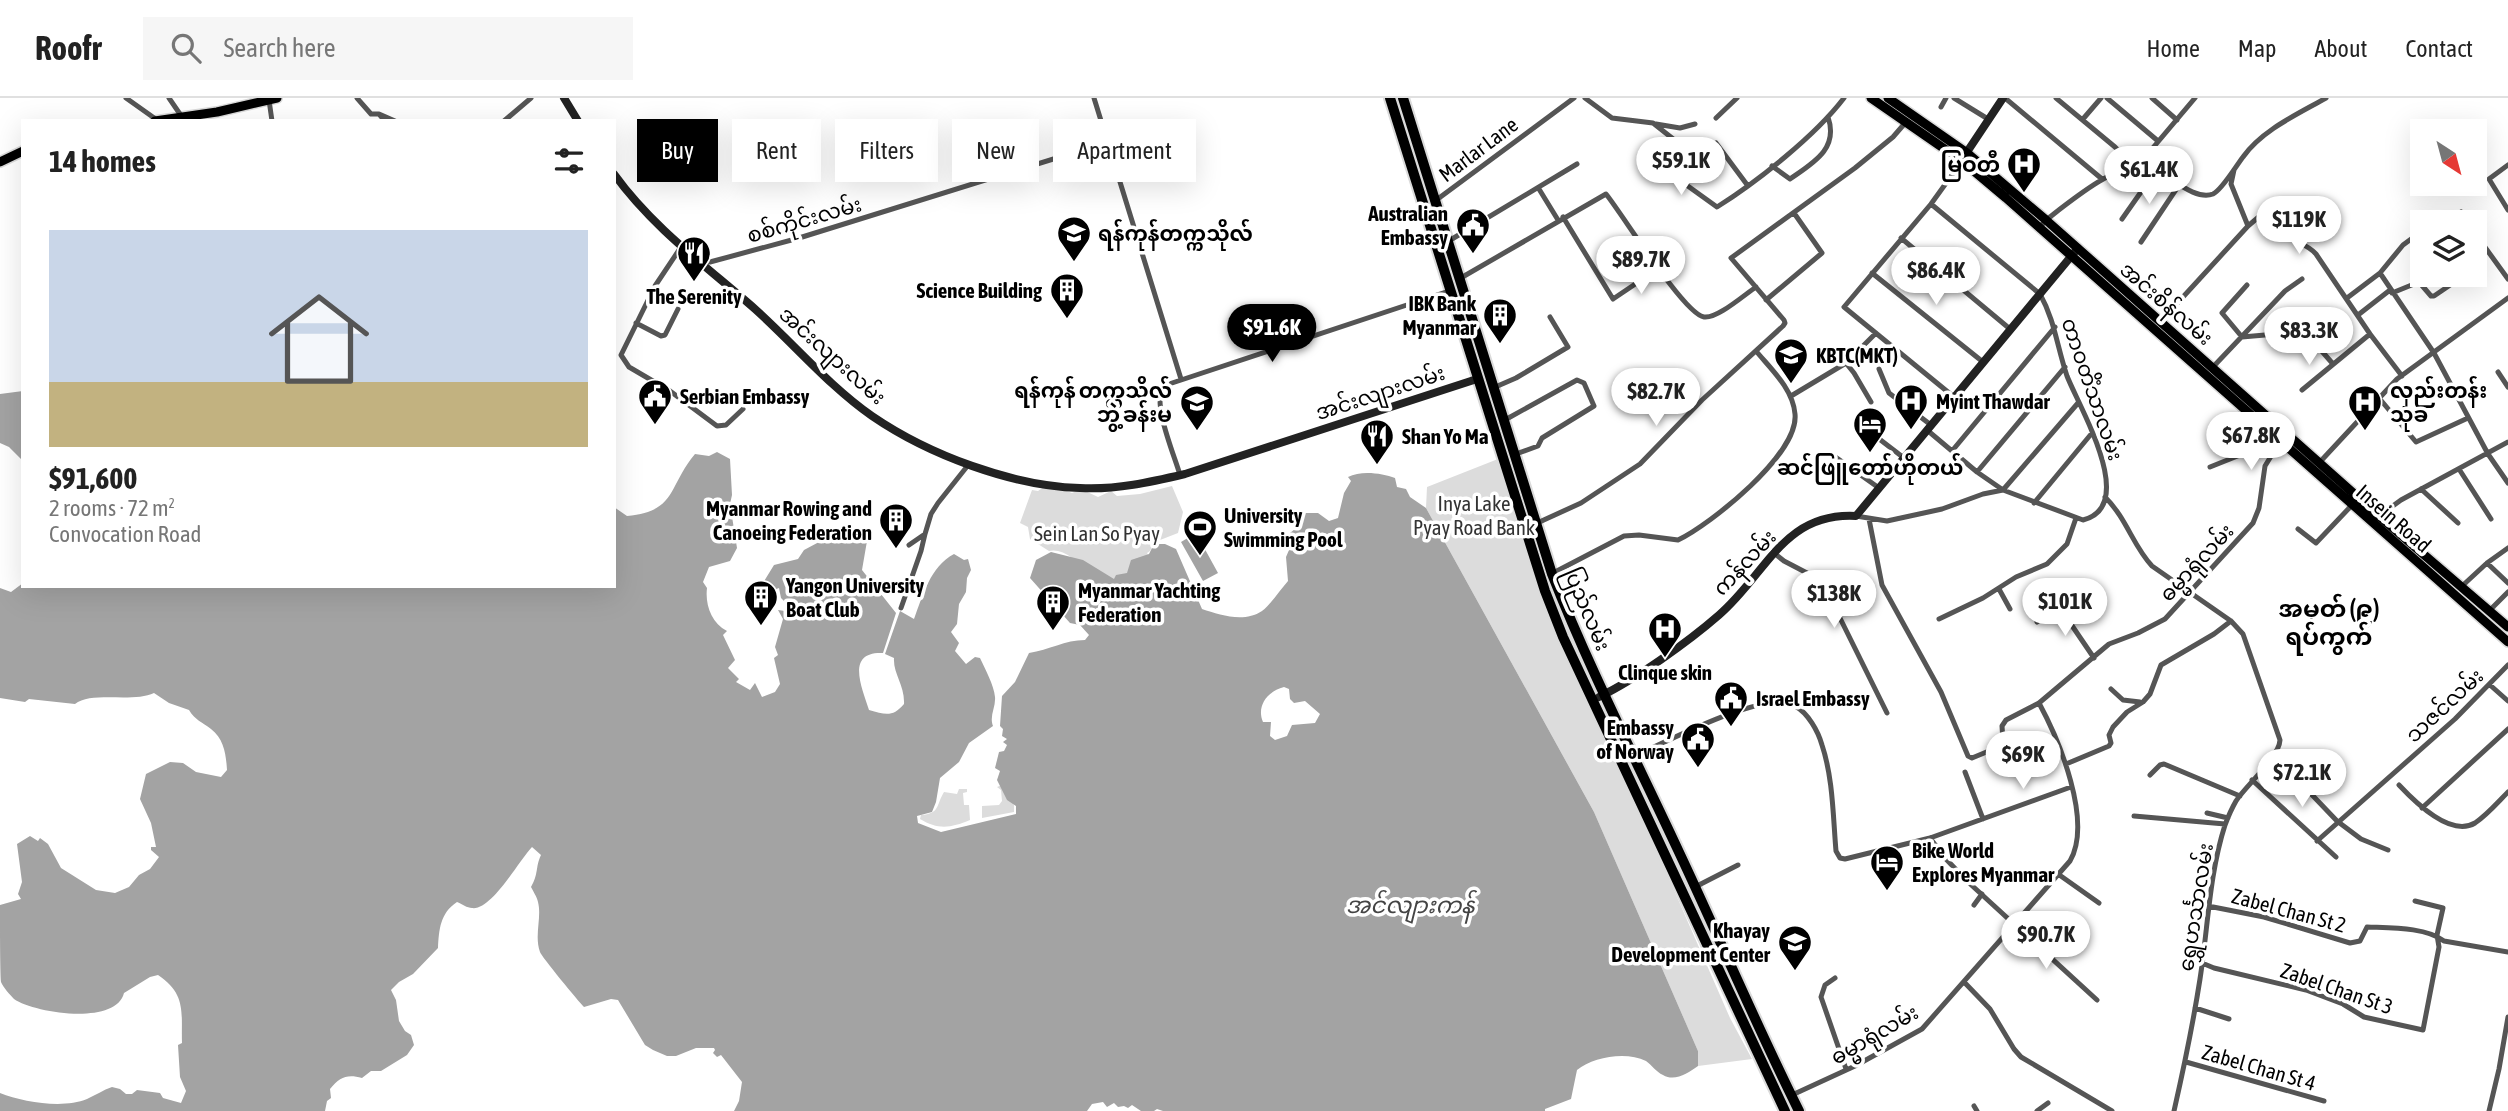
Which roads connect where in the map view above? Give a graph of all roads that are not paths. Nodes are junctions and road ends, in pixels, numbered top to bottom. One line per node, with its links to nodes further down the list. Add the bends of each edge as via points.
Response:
1 (126, 98): 34 (street)
2 (169, 98): 30 (street)
3 (357, 98): 28 (street, via 371,114)
4 (531, 98): 39 (street)
5 (564, 98): 40 (main road)
6 (1094, 98): 41 (street)
7 (1390, 98): 94 (highway, ပြည်လမ်း)
8 (1402, 98): 67 (highway, ပြည်လမ်း)
9 (1556, 98): 26 (street)
10 (1574, 98): 26 (street, Marlar Lane)
11 (1586, 98): 46 (street, via 1612,118)
12 (1737, 98): 33 (street)
13 (1844, 98): 31 (street)
14 (1871, 98): 45 (main road)
15 (1888, 98): 51 (main road)
16 (1946, 98): 27 (street)
17 (1954, 98): 42 (street)
18 (2004, 98): 42 (main road); 62 (street)
19 (2056, 98): 43 (street)
20 (2101, 98): 43 (street)
21 (2107, 98): 48 (street)
22 (2152, 98): 44 (street)
23 (2195, 98): 44 (street)
24 (2326, 98): 59 (street, via 2278,126 2247,150)
25 (273, 99): 29 (main road); 36 (street)
26 (1561, 106): 67 (street, Marlar Lane)
27 (1941, 107)
28 (379, 114): 37 (street); 38 (street)
29 (219, 116): 32 (main road)
30 (181, 117): 32 (main road); 35 (main road)
31 (1828, 117): 56 (street); 56 (street, via 1832,134 1824,153 1790,179)
32 (198, 118)
33 (1716, 118)
34 (153, 119)
35 (168, 119)
36 (272, 119)
37 (383, 119)
38 (392, 119)
39 (506, 119)
40 (577, 119)
41 (1101, 119)
42 (1988, 119): 51 (main road)
43 (2083, 119): 58 (street)
44 (2177, 120): 48 (street)
45 (1906, 122): 51 (main road); 70 (street, via 1855,168)
46 (1653, 123): 47 (street, via 1680,128); 49 (street)
47 (1695, 124)
48 (2158, 141): 57 (street)
49 (1681, 145): 65 (street, via 1696,157 1716,143); 65 (street, via 1660,166 1717,207)
50 (21, 152): 52 (main road)
51 (1964, 157): 68 (street); 73 (main road); 73 (main road, via 2006,198)
52 (1, 159)
53 (1053, 159): 82 (street, စစ်ကိုင်းလမ်း)
54 (1577, 164): 66 (street)
55 (2508, 165): 69 (street, via 2489,181)
56 (1772, 166): 65 (street)
57 (2143, 166): 58 (street); 60 (street)
58 (2134, 167): 62 (street)
59 (2234, 168): 64 (street, via 2215,194 2206,196); 74 (street, via 2231,184)
60 (2155, 172): 64 (street); 72 (street)
61 (616, 177): 79 (main road, အင်းလျားလမ်း)
62 (2102, 179): 73 (street)
63 (1120, 182): 123 (street)
64 (2179, 185): 78 (street)
65 (1748, 186)
66 (1539, 189): 71 (street); 77 (street)
67 (1435, 201): 77 (highway, ပြည်လမ်း)
68 (1931, 204): 75 (street); 96 (street)
69 (2508, 210)
70 (1794, 213): 91 (street, via 1731,258); 99 (street, via 1822,253)
71 (1560, 218): 83 (street, via 1606,194); 83 (street, via 1613,299); 86 (street)
72 (2122, 219)
73 (2043, 223): 81 (main road)
74 (2248, 226): 97 (street, via 2261,215 2273,210 2279,213 2288,236 2308,245); 103 (street)
75 (1901, 238): 84 (street); 106 (street)
76 (2410, 240): 85 (street)
77 (1447, 242): 86 (highway, ပြည်လမ်း)
78 (2141, 242)
79 (681, 247): 104 (street); 147 (main road, အင်းလျားလမ်း, via 873,416 938,453)
80 (2487, 250): 88 (street)
81 (2075, 251): 96 (main road); 103 (main road, အင်းစိန်လမ်း); 121 (main road)
82 (710, 262)
83 (1659, 268): 91 (street, via 1695,313 1705,317 1716,315)
84 (1872, 273): 107 (street, via 1844,307); 114 (street)
85 (2380, 273): 95 (street); 97 (street)
86 (1458, 279): 113 (highway, ပြည်လမ်း)
87 (2302, 279): 109 (street)
88 (2508, 279)
89 (2247, 285): 109 (street, via 2222,313)
90 (2410, 285): 95 (street)
91 (1756, 287): 99 (street)
92 (2423, 287): 93 (street, via 2434,296)
93 (2447, 287)
94 (1449, 291): 123 (street); 124 (highway, ပြည်လမ်း)
95 (2391, 292): 101 (street); 111 (street)
96 (2040, 294): 105 (street, တာဝတိံသာလမ်း); 106 (main road)
97 (2347, 298): 101 (street)
98 (2508, 298): 111 (street)
99 (1766, 300): 110 (street, via 1785,323)
100 (678, 309): 104 (street, via 665,335)
101 (2358, 315): 108 (street)
102 (1550, 317): 126 (street, via 1568,347)
103 (2161, 321): 118 (main road, အင်းစိန်လမ်း)
104 (636, 323): 112 (street)
105 (2055, 327): 117 (street, တာဝတိံသာလမ်း); 142 (street)
106 (2010, 329): 114 (main road)
107 (1876, 333): 115 (street); 129 (street)
108 (2370, 334): 116 (street); 122 (street)
109 (2242, 337): 116 (street, via 2288,333 2300,326); 118 (street)
110 (1756, 351): 128 (street); 169 (street, via 1640,464 1581,503)
111 (2434, 353): 122 (street); 134 (street)
112 (618, 355): 133 (street, via 716,426 726,425)
113 (1483, 360): 124 (main road); 126 (highway, ပြည်လမ်း)
114 (1983, 362): 129 (main road)
115 (1846, 363): 128 (street); 131 (street)
116 (2333, 364): 127 (street)
117 (2064, 367): 132 (street, တာဝတိံသာလမ်း); 151 (street)
118 (2213, 367): 121 (street); 140 (main road, အင်းစိန်လမ်း)
119 (1879, 369): 137 (street, via 1889,393)
120 (2498, 372): 125 (street)
121 (2206, 375): 138 (main road)
122 (2402, 376): 130 (street)
123 (1181, 379): 152 (street, via 1163,386 1159,400)
124 (1477, 379): 126 (main road); 152 (main road, အင်းလျားလမ်း); 161 (highway, ပြည်လမ်း)
125 (2508, 387)
126 (1493, 388): 135 (highway, ပြည်လမ်း)
127 (2302, 390)
128 (1791, 396): 176 (street, via 1794,428 1779,453 1760,477 1716,516 1678,540 1624,536)
129 (1954, 397): 137 (main road)
130 (2379, 398): 134 (street, via 2416,442); 148 (street)
131 (1871, 402)
132 (2078, 403): 139 (street, တာဝတိံသာလမ်း); 156 (street)
133 (743, 409)
134 (2468, 418): 143 (street)
135 (1503, 421): 144 (highway, ပြည်လမ်း); 144 (street, via 1577,380 1584,383 1594,406 1542,438 1538,446)
136 (1861, 425): 146 (street)
137 (1929, 427): 142 (street); 146 (main road)
138 (2267, 429): 140 (main road); 149 (street, via 2252,448)
139 (2092, 433): 157 (street, တာဝတိံသာလမ်း, via 2106,471); 160 (street)
140 (2283, 437): 148 (main road, အင်းစိန်လမ်း); 180 (street, ဓမ္မာရုံလမ်း, via 2265,466 2253,523)
141 (2508, 442): 143 (street)
142 (1952, 451): 151 (street)
143 (2488, 454): 150 (street); 153 (street)
144 (1513, 455): 159 (highway, ပြည်လမ်း)
145 (1834, 456): 154 (street)
146 (1903, 458): 154 (main road)
147 (969, 464): 152 (main road, အင်းလျားလမ်း, via 1024,480 1079,488 1123,486); 171 (street, via 931,514)
148 (2316, 466): 158 (main road, အင်းစိန်လမ်း); 162 (main road, Insein Road)
149 (2210, 467)
150 (2459, 469): 155 (street); 167 (street)
151 (1977, 472): 156 (street)
152 (1180, 475)
153 (2508, 482)
154 (1879, 488): 163 (main road)
155 (2421, 489): 164 (street); 168 (street)
156 (2003, 490): 160 (street); 166 (street, via 1924,513 1887,521)
157 (2105, 497): 165 (street, via 2103,507 2092,518); 180 (street, via 2127,525 2141,555)
158 (2358, 497): 162 (street); 164 (main road, အင်းစိန်လမ်း)
159 (1528, 503): 161 (highway); 169 (highway, ပြည်လမ်း)
160 (2034, 503): 165 (street)
161 (1517, 506): 193 (highway, ပြည်လမ်း, via 1545,591)
162 (2352, 506): 170 (street, via 2316,543); 189 (main road, Insein Road)
163 (1856, 516): 166 (street); 174 (main road, ကန်လမ်း, via 1823,518 1801,529)
164 (2379, 516): 178 (main road, အင်းစိန်လမ်း)
165 (2076, 518): 179 (street, via 2067,544 2047,564)
166 (1869, 519): 200 (street, via 1882,585 1941,692 1968,756 2001,746 2001,726 2006,720)
167 (2491, 519)
168 (2458, 523)
169 (1535, 524): 176 (highway, ပြည်လမ်း)
170 (2298, 529)
171 (925, 534): 172 (street); 182 (street)
172 (909, 545)
173 (2508, 548): 175 (street)
174 (1774, 553): 196 (main road, ကန်လမ်း, via 1721,614); 201 (street, via 1807,573 1835,608)
175 (2487, 563): 177 (street); 178 (street)
176 (1552, 574): 192 (highway, ပြည်လမ်း)
177 (2508, 583)
178 (2461, 587): 184 (main road, အင်းစိန်လမ်း)
179 (1999, 589): 183 (street); 185 (street)
180 (2191, 592): 186 (street); 190 (street, ဓမ္မာရုံလမ်း, via 2157,624 2109,644)
181 (2508, 592): 184 (street)
182 (901, 608)
183 (2010, 608)
184 (2489, 611): 188 (main road, အင်းစိန်လမ်း)
185 (1939, 619)
186 (2231, 621): 199 (street, via 2161,665); 203 (street, via 2243,634 2276,729 2280,745)
187 (2037, 622): 190 (street, via 2060,608)
188 (2508, 627)
189 (2508, 642)
190 (2094, 657): 200 (street, ဓမ္မာရုံလမ်း)
191 (2508, 665): 194 (street, သဇင်လမ်း)
192 (1597, 679): 193 (highway); 196 (highway, ပြည်လမ်း)
193 (1586, 684): 197 (highway, ပြည်လမ်း)
194 (2490, 685): 198 (street); 218 (street, သဇင်လမ်း)
195 (2111, 689): 199 (street, via 2123,700)
196 (1605, 694): 197 (main road, ကန်လမ်း); 204 (highway, ပြည်လမ်း)
197 (1593, 699): 234 (highway, ပြည်လမ်း)
198 (2508, 701)
199 (2143, 702): 205 (street, via 2113,727 2109,746)
200 (2039, 703): 205 (street, ဓမ္မာရုံလမ်း)
201 (1887, 713)
202 (2508, 729): 213 (street)
203 (2274, 755): 208 (street, ရွှေဟင်္သာလမ်း); 218 (street)
204 (1634, 757): 219 (street, via 1747,707 1794,704 1809,719 1823,746 1840,858); 225 (highway, ပြည်လမ်း)
205 (2066, 764): 210 (street, ဓမ္မာရုံလမ်း)
206 (1965, 772): 216 (street)
207 (2150, 775): 212 (street, via 2164,764)
208 (2252, 780): 212 (street, ရွှေဟင်္သာလမ်း); 220 (street)
209 (2399, 785): 213 (street)
210 (2071, 787): 216 (street); 224 (street, ဓမ္မာရုံလမ်း, via 2078,845)
211 (2508, 792): 213 (street, via 2471,824 2452,824)
212 (2240, 796): 217 (street, ရွှေဟင်္သာလမ်း)
213 (2422, 808)
214 (2207, 813): 217 (street)
215 (2134, 816): 217 (street)
216 (1983, 819): 219 (street)
217 (2227, 821): 230 (street, ရွှေဟင်္သာလမ်း)
218 (2337, 821): 220 (street, သဇင်လမ်း); 221 (street, via 2361,839)
219 (1930, 838): 226 (street)
220 (2316, 841): 222 (street)
221 (2388, 850)
222 (2336, 857)
223 (1738, 865): 225 (street)
224 (2058, 874): 228 (street); 231 (street, ဓမ္မာရုံလမ်း)
225 (1695, 887): 233 (highway, ပြည်လမ်း)
226 (1982, 894): 229 (street); 231 (street)
227 (2415, 901): 232 (street, via 2442,908)
228 (2099, 903)
229 (1973, 905)
230 (2208, 906): 232 (street, Zabel Chan St 2, via 2264,916 2350,943 2360,941 2367,927); 236 (street, ရွှေဟင်္သာလမ်း)
231 (2014, 923): 238 (street, ဓမ္မာရုံလမ်း); 239 (street)
232 (2437, 935): 235 (street, via 2444,941); 236 (street, Zabel Chan St 3, via 2439,947 2423,1030 2364,1017 2306,990)
233 (1719, 943): 234 (highway); 245 (highway, ပြည်လမ်း)
234 (1707, 948): 246 (highway, ပြည်လမ်း)
235 (2508, 952)
236 (2202, 963): 240 (street, ရွှေဟင်္သာလမ်း)
237 (1835, 978): 244 (street, via 1825,985 1821,997)
238 (1965, 984): 244 (street, ဓမ္မာရုံလမ်း, via 1922,1029); 253 (street, via 1990,1009 2016,1053)
239 (2096, 1000)
240 (2195, 1008): 242 (street); 243 (street, ရွှေဟင်္သာလမ်း)
241 (2508, 1017): 255 (street)
242 (2229, 1019)
243 (2186, 1062): 248 (street, Zabel Chan St 4); 254 (street, ရွှေဟင်္သာလမ်း)
244 (1846, 1069): 247 (street, ဓမ္မာရုံလမ်း)
245 (1782, 1076): 246 (highway); 247 (highway, ပြည်လမ်း)
246 (1770, 1081): 250 (highway, ပြည်လမ်း)
247 (1792, 1095): 250 (highway); 251 (highway, ပြည်လမ်း)
248 (2324, 1101)
249 (2048, 1103): 252 (street)
250 (1782, 1106)
251 (1800, 1111)
252 (2037, 1111)
253 (2112, 1111)
254 (2174, 1111)
255 (2489, 1111)

